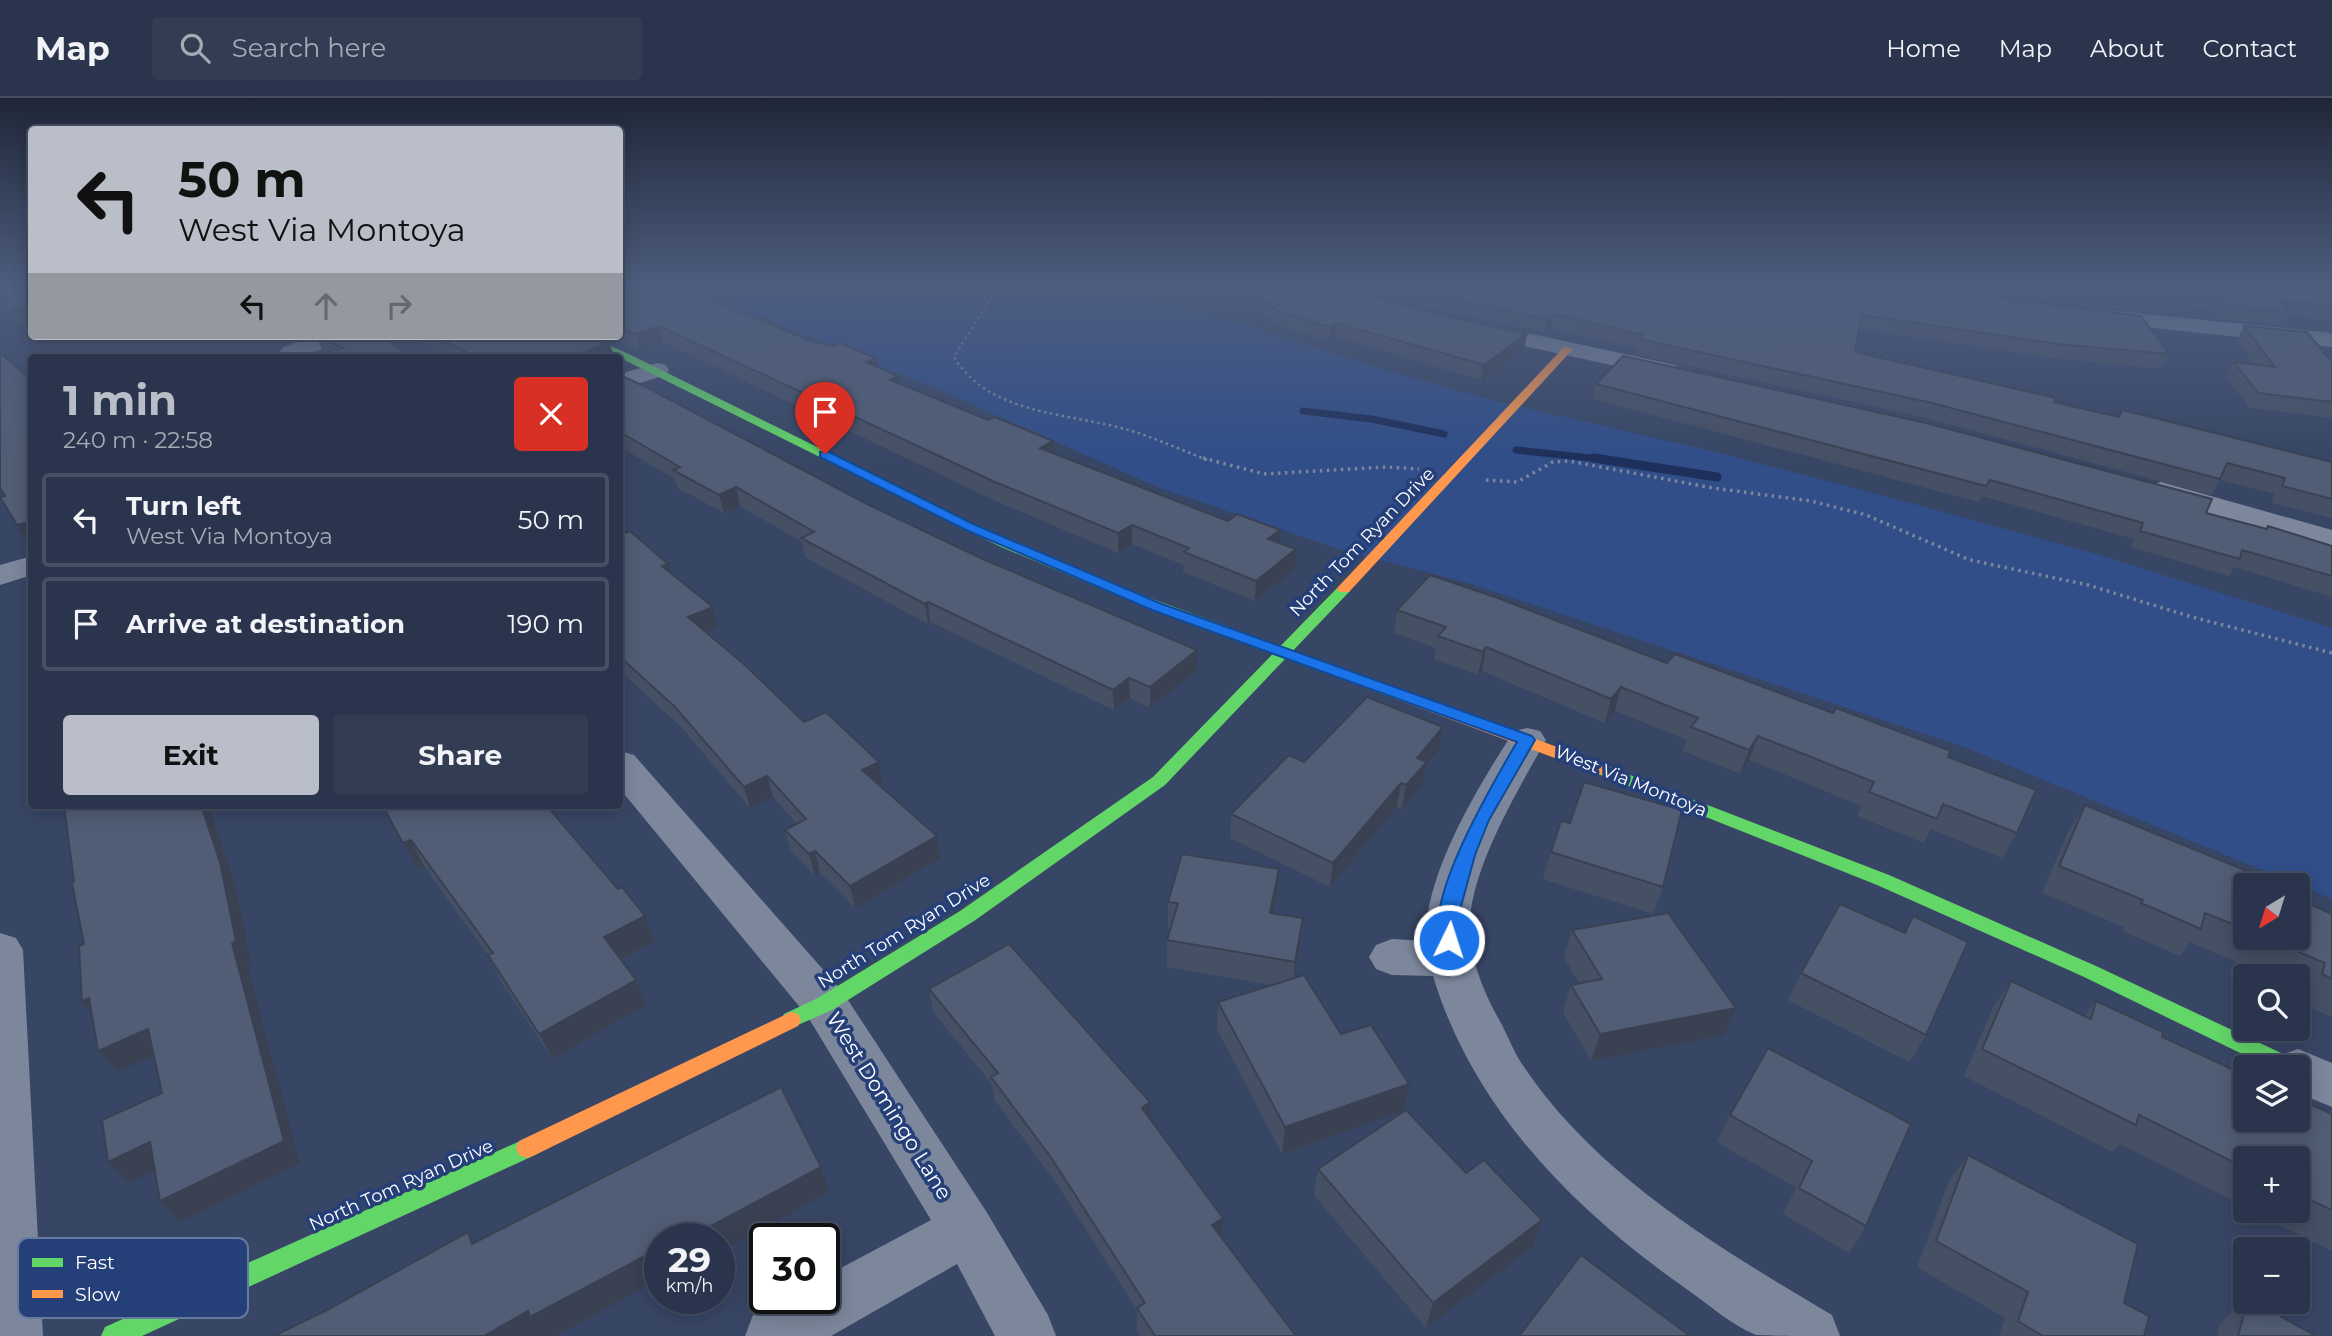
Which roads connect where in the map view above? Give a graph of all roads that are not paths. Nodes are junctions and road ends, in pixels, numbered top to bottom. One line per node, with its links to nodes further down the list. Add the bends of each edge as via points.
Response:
1 (316, 344): 5 (street)
2 (598, 344): 6 (street, West Via Montoya)
3 (1544, 344): 4 (street)
4 (1567, 349): 9 (street); 15 (street, North Tom Ryan Drive)
5 (291, 352)
6 (621, 354)
7 (623, 355): 8 (street, West Via Montoya)
8 (657, 370): 10 (street); 15 (street, West Via Montoya, via 968,527 1157,607)
9 (1690, 375)
10 (623, 381)
11 (2142, 486): 12 (street)
12 (2332, 539)
13 (28, 566): 14 (street)
14 (0, 575)
15 (1282, 652): 16 (street, West Via Montoya); 21 (street, North Tom Ryan Drive, via 1159,781 967,916)
16 (1527, 740): 20 (street, via 1480,820 1466,855 1448,921); 22 (street, West Via Montoya, via 1883,880)
17 (623, 768): 21 (street, West Domingo Lane)
18 (0, 950): 28 (street)
19 (1392, 957): 20 (street)
20 (1451, 959): 32 (street, via 1458,985 1509,1087 1558,1146 1616,1205 1704,1271)
21 (825, 1004): 25 (street, West Domingo Lane); 26 (street, North Tom Ryan Drive, via 498,1162)
22 (2266, 1055)
23 (2310, 1076): 24 (street, West Via Montoya)
24 (2332, 1086)
25 (967, 1229): 30 (street); 31 (street, West Domingo Lane)
26 (248, 1275)
27 (154, 1318): 29 (street, North Tom Ryan Drive)
28 (14, 1336)
29 (114, 1336)
30 (774, 1336)
31 (1027, 1336)
32 (1811, 1336)

